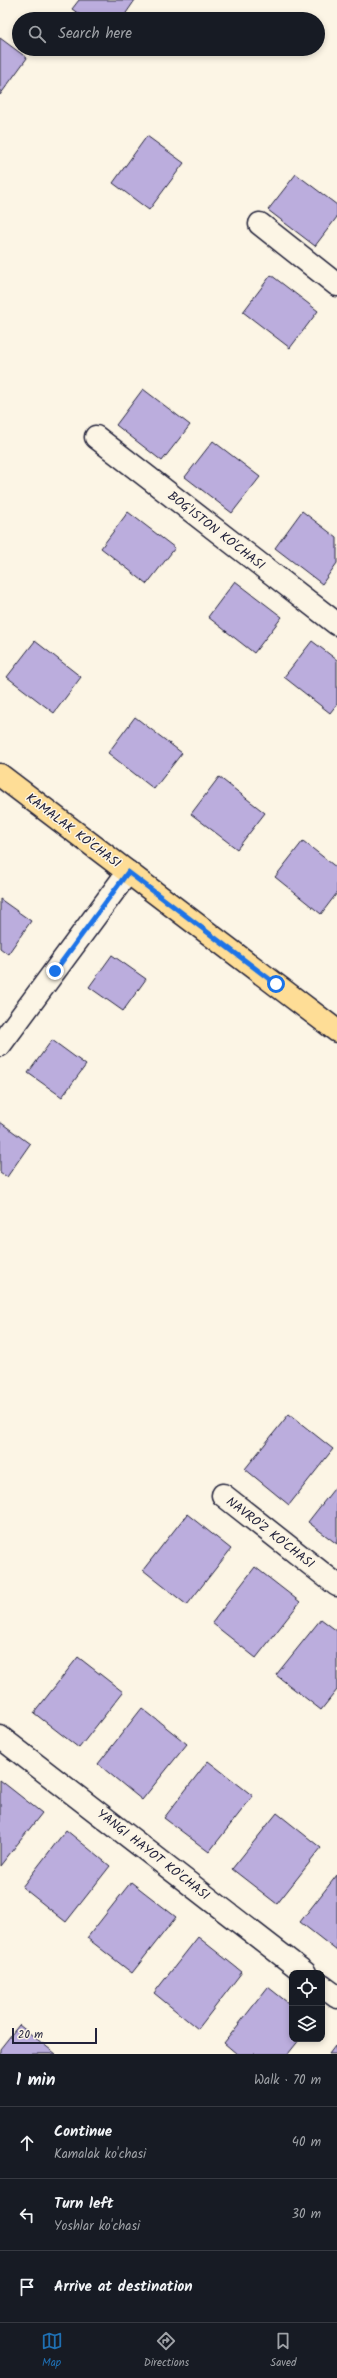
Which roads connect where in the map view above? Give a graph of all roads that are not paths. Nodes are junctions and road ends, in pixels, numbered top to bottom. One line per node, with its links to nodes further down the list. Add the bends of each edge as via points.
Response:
1 (260, 224): 2 (street)
2 (337, 285)
3 (96, 437): 4 (street, BOG'ISTON KO'CHASI)
4 (337, 624)
5 (0, 775): 6 (main road, KAMALAK KO'CHASI)
6 (128, 872): 7 (main road, KAMALAK KO'CHASI); 8 (street)
7 (337, 1031)
8 (0, 1045)
9 (223, 1495): 10 (street, NAVRO'Z KO'CHASI)
10 (337, 1585)
11 (0, 1737): 12 (street, YANGI HAYOT KO'CHASI)
12 (301, 1970)
13 (325, 1988): 14 (street)
14 (337, 1997)

